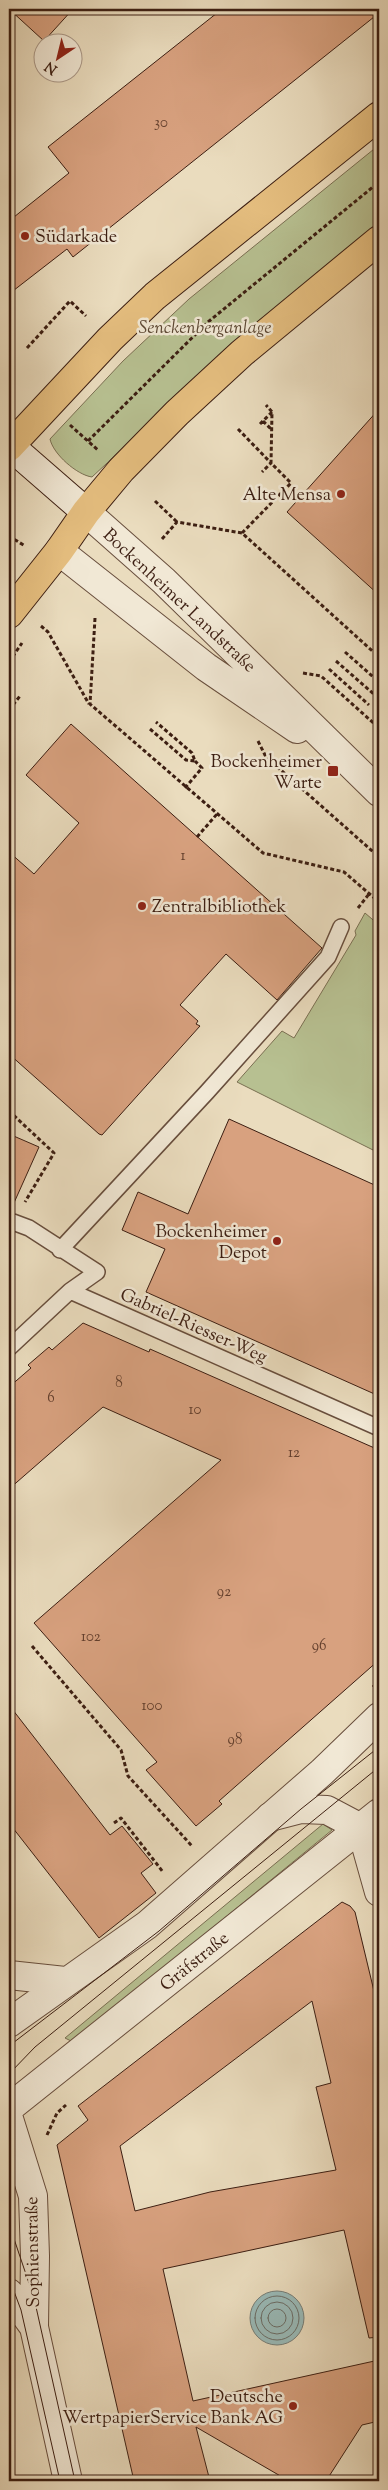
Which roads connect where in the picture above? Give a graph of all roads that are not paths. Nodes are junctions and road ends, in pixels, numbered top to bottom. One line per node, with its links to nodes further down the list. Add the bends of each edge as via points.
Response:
1 (379, 116): 3 (main road, via 155,296 110,340)
2 (379, 240): 4 (main road, via 242,353 177,412)
3 (9, 452): 4 (street, Bockenheimer Landstraße)
4 (86, 512): 5 (main road); 7 (street, Bockenheimer Landstraße, via 164,582)
5 (59, 551): 6 (main road); 7 (street, Bockenheimer Landstraße, via 206,667)
6 (9, 614)
7 (347, 761): 8 (street, Bockenheimer Landstraße)
8 (379, 792)
9 (341, 927): 11 (lane, via 328,957)
10 (13, 1222): 11 (lane, via 29,1228)
11 (60, 1250): 12 (lane, via 97,1272)
12 (70, 1291): 13 (lane); 14 (lane, Gabriel-Riesser-Weg)
13 (9, 1348)
14 (379, 1428)
15 (379, 1716): 16 (street)
16 (270, 1817): 17 (street, via 301,1809 327,1810); 20 (street, via 147,1925)
17 (370, 1820): 18 (street); 22 (street, Gräfstraße)
18 (379, 1892)
19 (9, 1975): 20 (street)
20 (65, 1982): 21 (street)
21 (9, 2022)
22 (9, 2108)
23 (9, 2119): 25 (street, Sophienstraße, via 33,2196)
24 (9, 2293): 25 (street, Sophienstraße)
25 (34, 2328): 26 (street, Sophienstraße)
26 (68, 2481)

